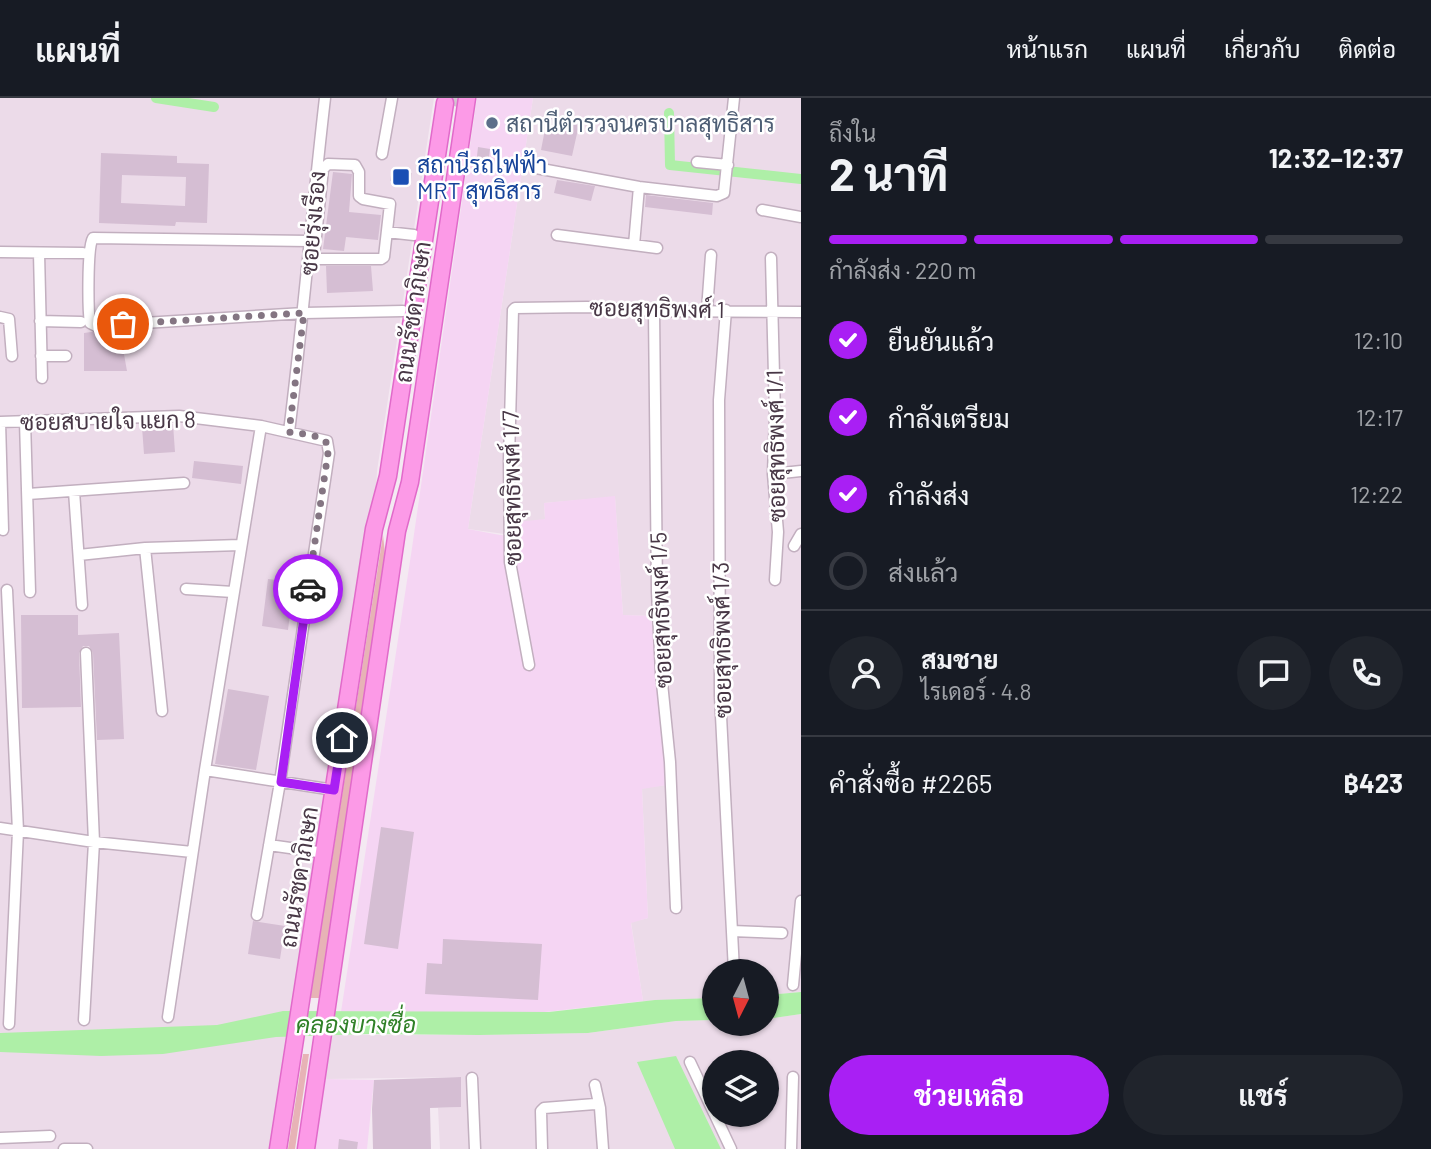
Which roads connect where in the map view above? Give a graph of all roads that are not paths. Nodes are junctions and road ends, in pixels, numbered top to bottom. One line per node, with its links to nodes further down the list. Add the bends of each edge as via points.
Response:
1 (325, 98): 15 (street, ซอยรุ่งเรือง)
2 (392, 98): 5 (street)
3 (734, 98): 7 (street)
4 (450, 100): 13 (main road, ถนนรัชดาภิเษก); 47 (main road, ถนนรัชดาภิเษก, via 388,476); 96 (main road, ถนนรัชดาภิเษก, via 410,482 397,531)
5 (382, 154)
6 (697, 162): 7 (street)
7 (727, 166): 9 (street, via 724,193 717,196)
8 (536, 168): 9 (street)
9 (639, 187): 16 (street)
10 (762, 210): 11 (street)
11 (801, 217)
12 (387, 232): 12 (street, via 381,259 314,256 325,165 358,167 359,196 390,204); 13 (street)
13 (414, 235): 27 (main road, ถนนรัชดาภิเษก)
14 (557, 235): 16 (street)
15 (309, 241): 30 (street, ซอยรุ่งเรือง); 30 (street, via 93,238 90,242 89,320 93,326)
16 (634, 245): 17 (street)
17 (657, 248)
18 (0, 252): 19 (street)
19 (39, 253): 20 (street); 32 (street)
20 (83, 253)
21 (711, 255): 25 (street)
22 (771, 258): 28 (street, ซอยสุทธิพงศ์ 1/1)
23 (513, 310): 24 (street, ซอยสุทธิพงศ์ 1); 61 (street, ซอยสุทธิพงศ์ 1/7, via 510,562)
24 (654, 310): 25 (street, ซอยสุทธิพงศ์ 1); 73 (street, ซอยสุทธิพงศ์ 1/5, via 657,591)
25 (707, 310): 26 (street, ซอยสุทธิพงศ์ 1)
26 (726, 310): 28 (street, ซอยสุทธิพงศ์ 1); 75 (street, ซอยสุทธิพงศ์ 1/3, via 719,400 720,696)
27 (403, 311): 30 (street); 47 (main road, ถนนรัชดาภิเษก, via 377,471)
28 (772, 312): 29 (street, ซอยสุทธิพงศ์ 1); 43 (street, ซอยสุทธิพงศ์ 1/1)
29 (801, 312)
30 (304, 313): 41 (street, ซอยรุ่งเรือง)
31 (0, 317): 34 (street, via 9,319)
32 (40, 321): 33 (street); 35 (street)
33 (81, 322)
34 (12, 356)
35 (41, 356): 36 (street); 37 (street)
36 (66, 356)
37 (42, 378)
38 (25, 421): 39 (street, ซอยสบายใจ แยก 8); 40 (street, ซอยสบายใจ แยก 8, via 179,416); 46 (street)
39 (0, 422): 48 (street)
40 (261, 426): 41 (street, ซอยสบายใจ แยก 8); 50 (street)
41 (289, 432): 64 (street, ซอยสบายใจ แยก 8, via 327,441 329,453)
42 (801, 471): 43 (street)
43 (773, 474): 54 (street, ซอยสุทธิพงศ์ 1/1, via 778,531)
44 (184, 483): 45 (street)
45 (74, 491): 46 (street); 53 (street)
46 (28, 494): 57 (street)
47 (374, 529): 65 (main road, ถนนรัชดาภิเษก)
48 (4, 530)
49 (801, 534): 51 (street)
50 (240, 545): 52 (street); 58 (street)
51 (794, 546)
52 (145, 548): 53 (street); 62 (street)
53 (79, 555): 59 (street)
54 (775, 580)
55 (186, 589): 58 (street)
56 (7, 590): 67 (street)
57 (30, 592)
58 (233, 592): 63 (street)
59 (82, 605)
60 (86, 653): 68 (street)
61 (529, 665)
62 (162, 711)
63 (205, 770): 64 (street); 70 (street)
64 (281, 782): 65 (street); 69 (street)
65 (334, 790): 71 (main road, ถนนรัชดาภิเษก)
66 (0, 828): 67 (street)
67 (18, 831): 68 (street); 79 (street)
68 (94, 842): 70 (street); 82 (street)
69 (269, 845): 71 (street); 74 (street)
70 (192, 852): 81 (street)
71 (324, 853): 95 (main road, ถนนรัชดาภิเษก)
72 (801, 901): 80 (street)
73 (677, 908)
74 (257, 915)
75 (732, 931): 76 (street); 77 (street, ซอยสุทธิพงศ์ 1/3)
76 (782, 933)
77 (733, 959)
78 (0, 963): 79 (street)
79 (13, 963): 83 (street)
80 (793, 985)
81 (168, 1017)
82 (84, 1020)
83 (9, 1024)
84 (690, 1062): 88 (street)
85 (793, 1077): 101 (street)
86 (472, 1078): 97 (street)
87 (595, 1085): 89 (street)
88 (702, 1087)
89 (598, 1105): 98 (street, via 544,1108); 99 (street)
90 (721, 1127): 100 (street)
91 (50, 1136): 92 (street)
92 (0, 1138)
93 (64, 1149): 94 (street)
94 (87, 1149)
95 (278, 1149)
96 (306, 1149)
97 (475, 1149)
98 (542, 1149)
99 (603, 1149)
100 (731, 1149)
101 (791, 1149)

